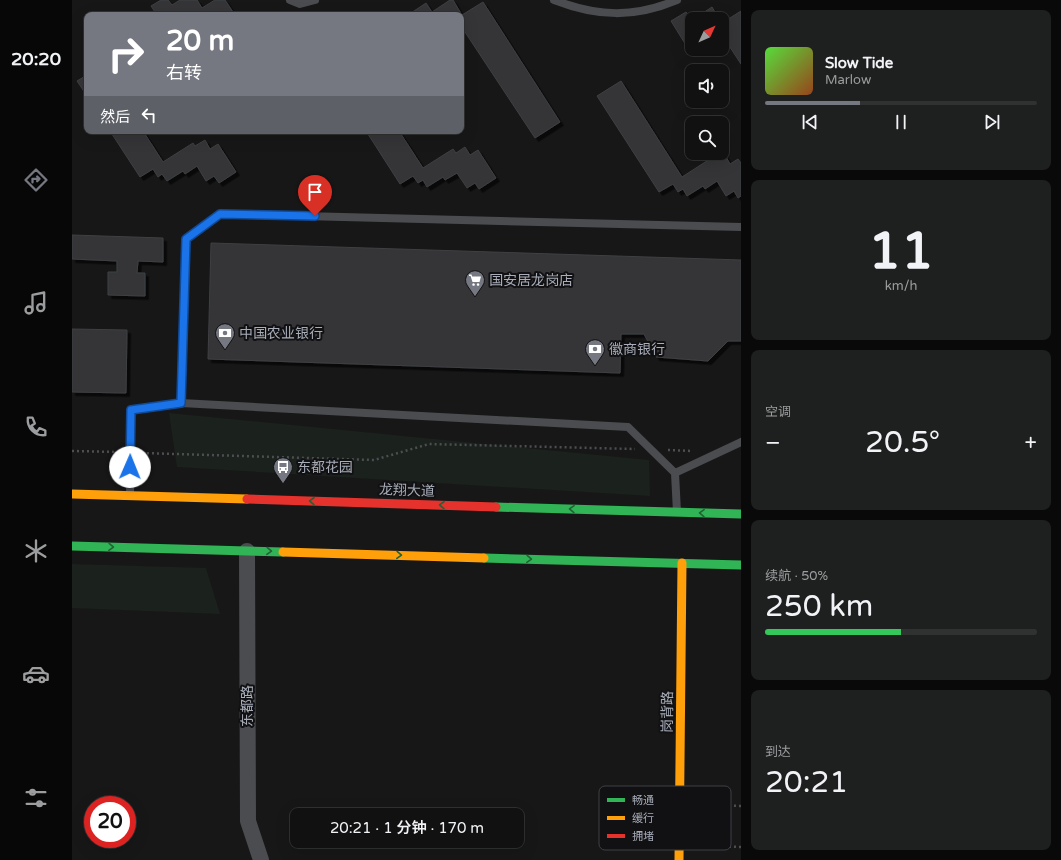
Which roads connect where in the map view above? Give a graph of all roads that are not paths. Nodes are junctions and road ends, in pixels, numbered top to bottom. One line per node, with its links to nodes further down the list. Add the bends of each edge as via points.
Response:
1 (290, 0): 2 (lane, via 300,4)
2 (315, 0)
3 (554, 0): 4 (lane, via 579,10 619,14 658,8)
4 (678, 0)
5 (741, 227): 6 (lane, via 220,214 186,239)
6 (181, 403): 8 (lane, via 628,427); 10 (lane, via 131,410)
7 (741, 442): 8 (lane)
8 (675, 473): 11 (lane)
9 (72, 494): 10 (main road, 龙翔大道)
10 (130, 496): 11 (main road, 龙翔大道, one-way to 10)
11 (677, 512): 12 (main road, 龙翔大道, one-way to 11)
12 (741, 514)
13 (72, 546): 14 (main road, one-way to 14)
14 (247, 551): 15 (main road, one-way to 15); 19 (street, 东都路, via 248,821)
15 (682, 563): 16 (main road); 17 (main road, 岗背路)
16 (741, 565)
17 (680, 786)
18 (679, 850): 20 (main road, 岗背路)
19 (261, 860)
20 (679, 860)

